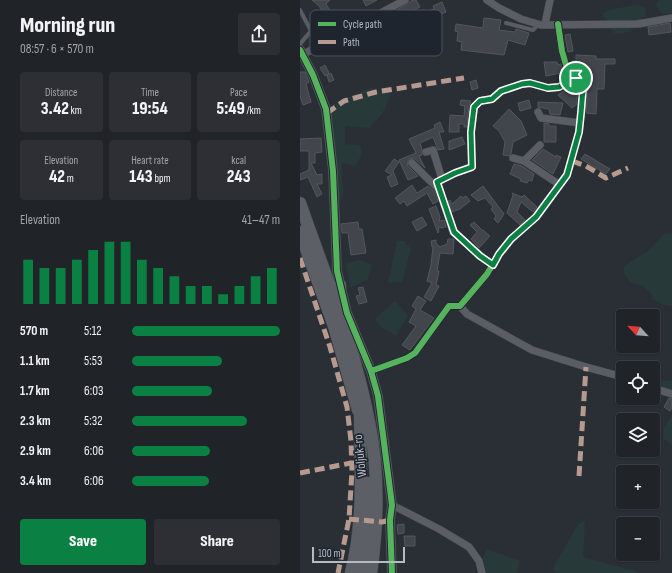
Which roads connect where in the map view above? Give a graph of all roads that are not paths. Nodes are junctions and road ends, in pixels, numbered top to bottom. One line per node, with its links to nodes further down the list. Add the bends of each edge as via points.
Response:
1 (405, 0): 5 (street)
2 (487, 0): 8 (street, via 521,19)
3 (550, 0): 8 (street)
4 (300, 10): 10 (lane)
5 (386, 10)
6 (672, 18): 9 (street, via 638,24)
7 (506, 24): 8 (lane, via 533,30)
8 (542, 24): 9 (street)
9 (558, 24): 15 (street, via 566,65)
10 (310, 29)
11 (310, 32): 12 (lane)
12 (300, 44)
13 (310, 49): 14 (street)
14 (301, 54): 29 (street, via 313,75 326,109 333,171 336,271)
15 (576, 78): 17 (street, via 583,89); 23 (street, via 559,87 522,84 501,91 492,99 480,101 474,107 472,167)
16 (538, 112): 17 (street, via 541,118)
17 (580, 122): 24 (street, via 567,175)
18 (540, 144): 21 (street)
19 (426, 152): 23 (street, via 433,150)
20 (513, 158): 21 (street)
21 (524, 161): 24 (street)
22 (412, 163): 25 (street)
23 (442, 179): 25 (street, via 437,182)
24 (560, 185): 28 (street, via 536,217 511,239)
25 (440, 190): 28 (street, via 454,232)
26 (300, 203): 31 (main road, Woljuk-ro)
27 (300, 232): 36 (main road, Woljuk-ro, via 334,326)
28 (493, 265): 30 (street)
29 (340, 285): 31 (main road); 32 (street, via 347,313)
30 (460, 306): 32 (street, via 449,306 415,353); 33 (street, via 467,314 532,350)
31 (340, 316): 40 (main road, Woljuk-ro, via 370,423 377,508)
32 (371, 372): 37 (street, via 378,396)
33 (616, 374)
34 (660, 390): 35 (street)
35 (672, 394)
36 (360, 416): 38 (main road, via 361,500); 39 (main road, Woljuk-ro, via 368,466 368,520)
37 (392, 505): 41 (street); 42 (street, via 469,547 479,561)
38 (351, 573)
39 (362, 573)
40 (371, 573)
41 (392, 573)
42 (482, 573)

